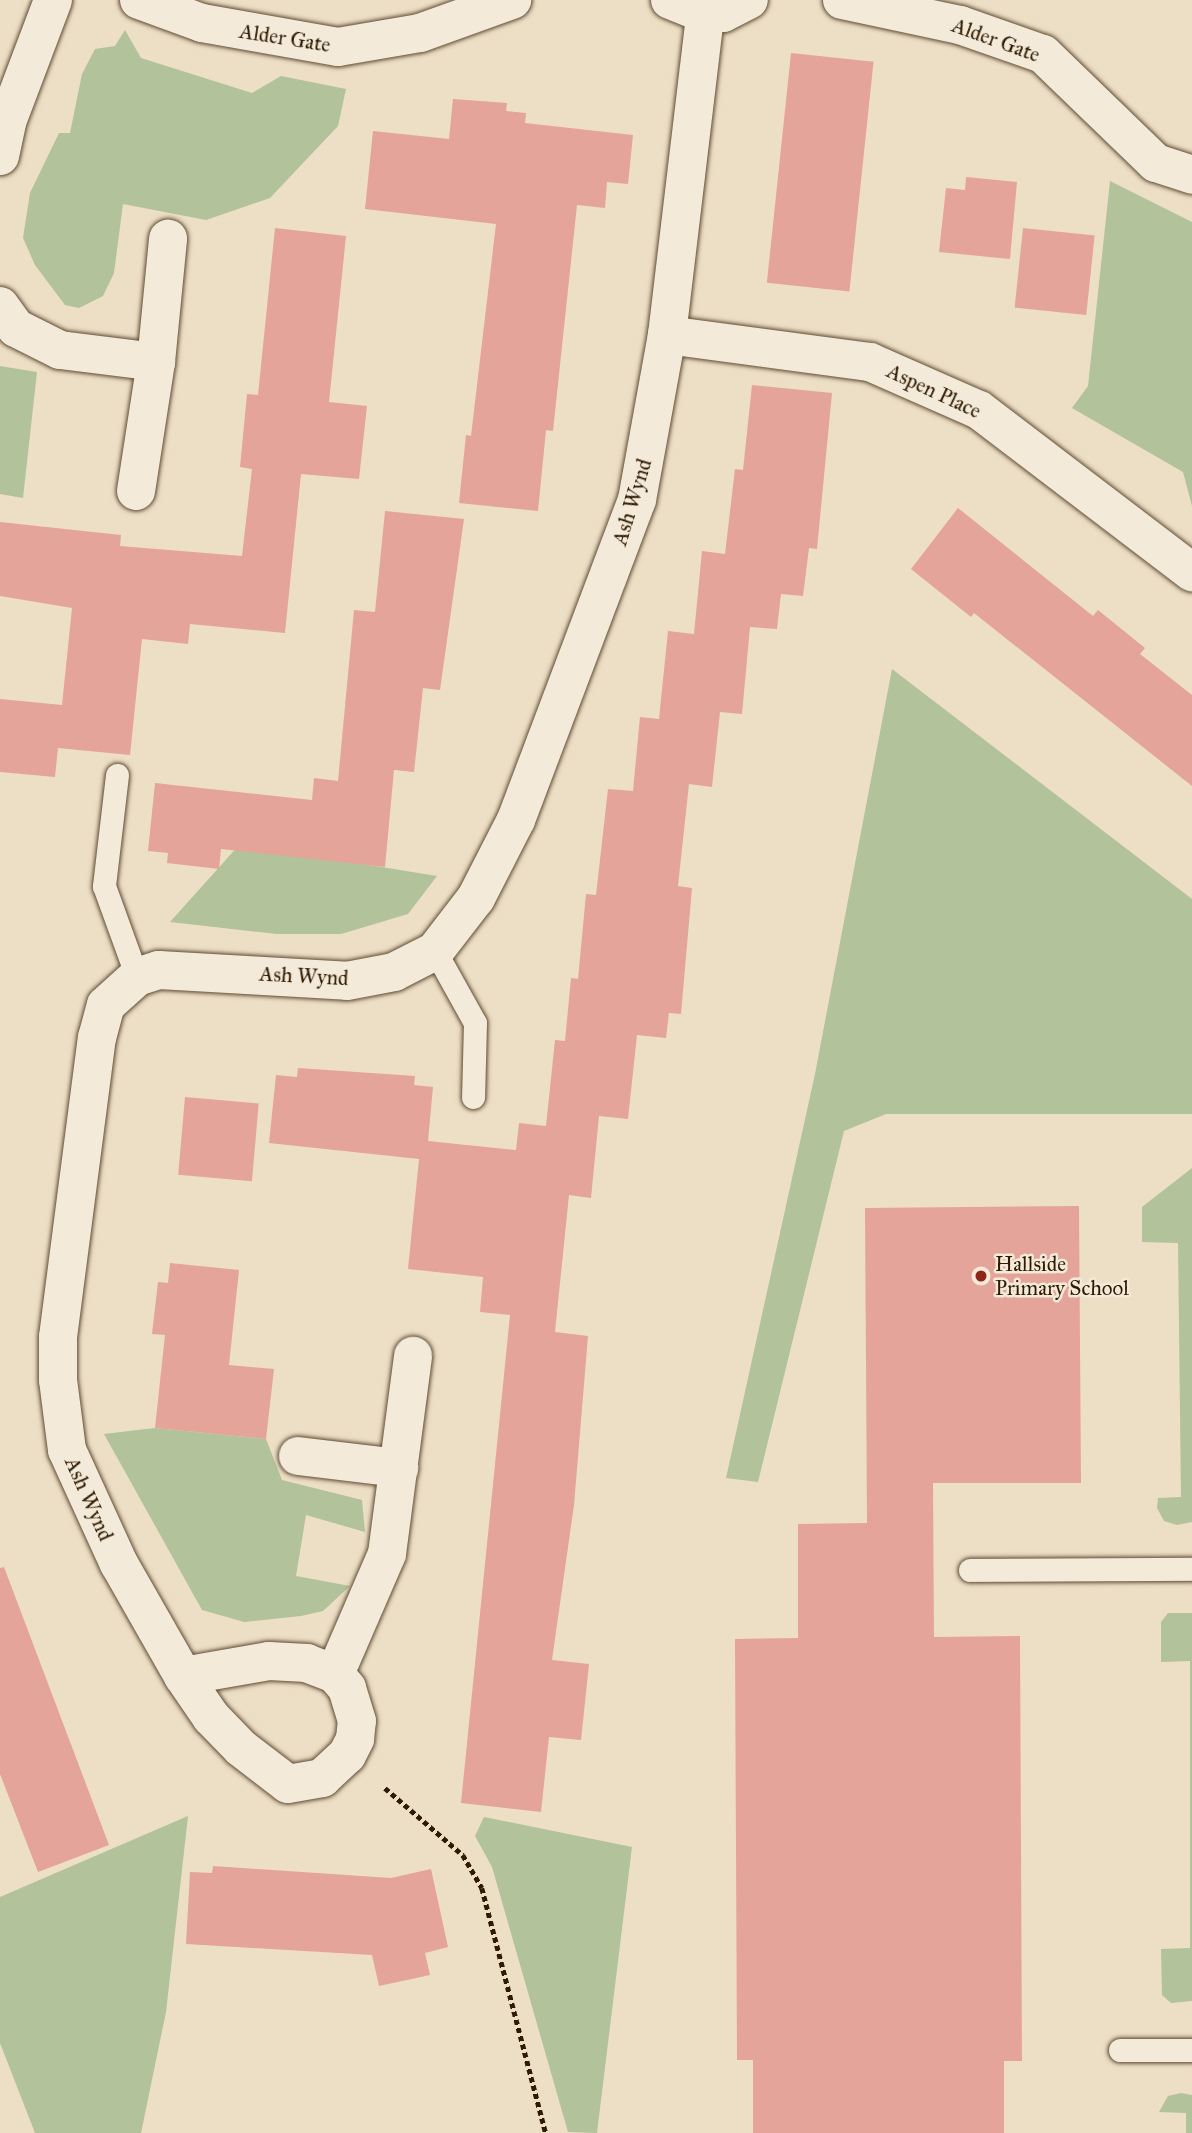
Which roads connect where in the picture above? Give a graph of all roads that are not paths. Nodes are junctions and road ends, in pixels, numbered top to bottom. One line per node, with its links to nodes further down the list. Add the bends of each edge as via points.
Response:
1 (53, 0): 8 (street, via 7,122)
2 (139, 0): 3 (street, Alder Gate, via 202,23 338,47 419,33)
3 (512, 0)
4 (670, 0): 7 (street)
5 (749, 0): 7 (street, via 723,13)
6 (842, 0): 9 (street, Alder Gate, via 960,25 1043,54 1156,163)
7 (705, 14): 12 (street, Ash Wynd)
8 (0, 156)
9 (1192, 175)
10 (168, 239): 13 (street)
11 (0, 306): 13 (street, via 16,328 60,350)
12 (667, 335): 15 (street, Aspen Place, via 870,362 979,410); 17 (street, Ash Wynd, via 637,500 536,769 476,898)
13 (156, 362): 14 (street)
14 (136, 491)
15 (1192, 572)
16 (117, 775): 18 (lane, via 104,886)
17 (435, 951): 18 (street, Ash Wynd, via 394,972 347,981 190,969 159,970); 19 (lane, via 475,1023)
18 (137, 977): 26 (street, Ash Wynd, via 106,1005 97,1038 58,1337 58,1380 67,1450 119,1564)
19 (473, 1097)
20 (412, 1356): 22 (street)
21 (298, 1456): 22 (street)
22 (399, 1468): 25 (street, via 387,1554)
23 (1192, 1569): 24 (lane)
24 (970, 1570)
25 (335, 1674): 26 (street, via 307,1663 269,1661); 26 (street, Ash Wynd, via 355,1712 355,1739 347,1755 322,1778 288,1784 219,1725)
26 (183, 1676)
27 (1120, 2050): 28 (lane)
28 (1192, 2050)

